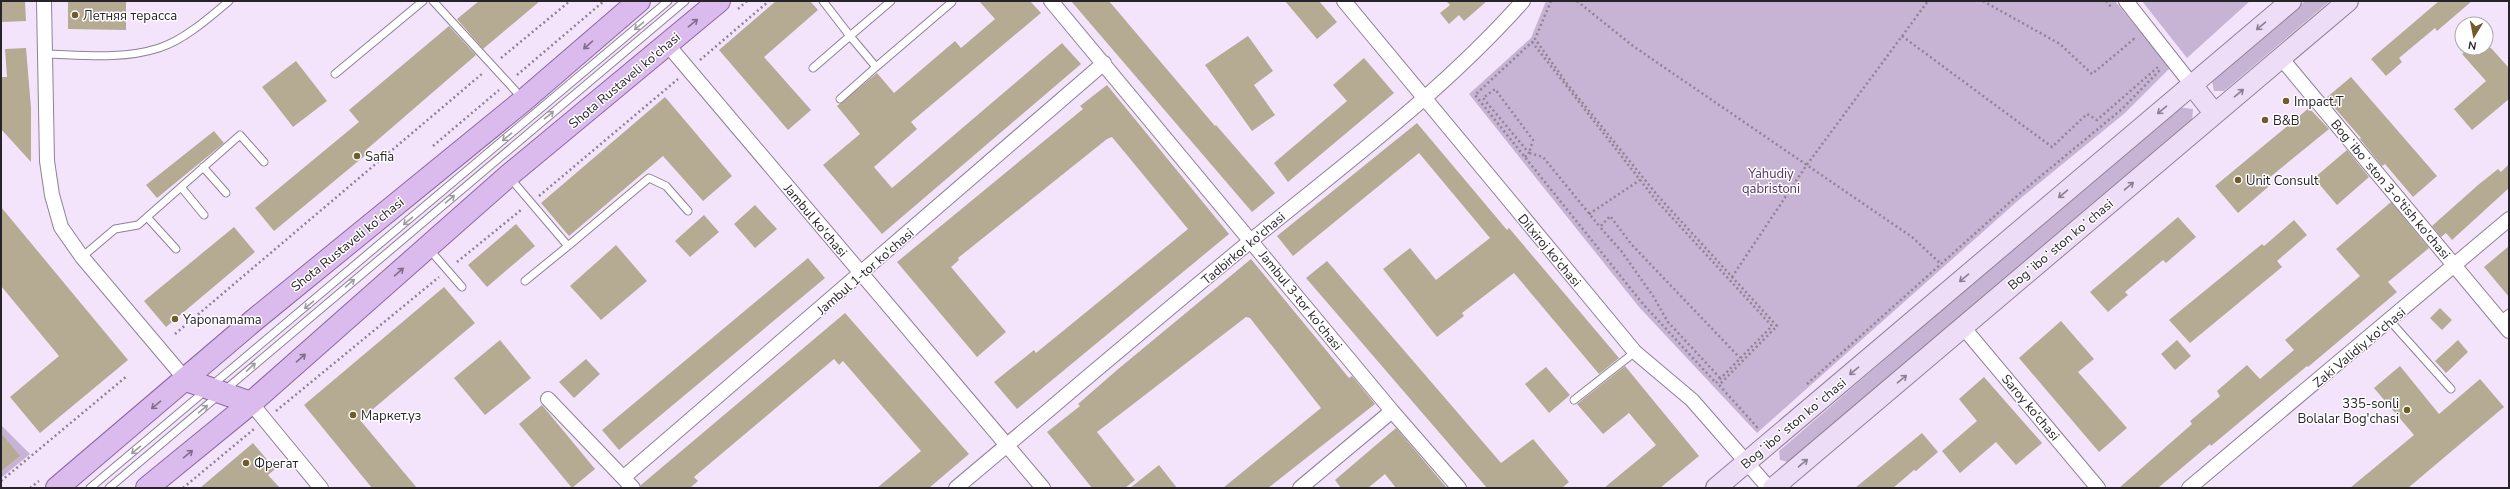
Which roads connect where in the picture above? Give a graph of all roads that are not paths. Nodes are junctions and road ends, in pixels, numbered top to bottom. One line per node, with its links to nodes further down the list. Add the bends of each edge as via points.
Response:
1 (44, 1): 20 (street)
2 (229, 1): 20 (lane, via 211,17 160,48 118,56)
3 (424, 1): 25 (lane)
4 (434, 1): 28 (lane)
5 (639, 1): 28 (main road, Shota Rustaveli ko'chasi, one-way to 28)
6 (668, 1): 55 (lane, one-way to 55)
7 (685, 1): 55 (lane, one-way to 7, via 262,357)
8 (719, 1): 19 (main road, Shota Rustaveli ko'chasi, one-way to 8)
9 (822, 1): 18 (lane)
10 (891, 1): 18 (lane)
11 (1050, 1): 22 (street, Jambul 3-tor ko'chasi)
12 (1344, 1): 29 (street, Dilxiroj ko‘chasi)
13 (1523, 1): 29 (street, Tadbirkor ko'chasi, via 1486,43)
14 (2126, 1): 26 (street)
15 (2291, 1): 26 (street, Bogʻiboʻston koʻchasi, one-way to 26)
16 (2348, 1): 21 (street, Bogʻiboʻston koʻchasi)
17 (952, 2): 23 (lane)
18 (850, 36): 23 (lane); 24 (lane)
19 (667, 44): 33 (main road, Shota Rustaveli ko'chasi); 46 (street, Jambul ko'chasi)
20 (44, 54): 44 (street, via 47,160 52,195 61,227)
21 (2281, 58): 30 (street, Bogʻiboʻston koʻchasi, one-way to 21); 45 (street, Bogʻiboʻston 3-o'tish ko'chasi)
22 (1104, 64): 40 (street, Jambul 3-tor ko'chasi); 46 (street, Jambul 1-tor ko'chasi)
23 (876, 67): 27 (lane)
24 (813, 68)
25 (335, 74)
26 (2192, 84): 30 (street); 61 (street, Bogʻiboʻston koʻchasi, one-way to 61)
27 (840, 99)
28 (524, 100): 53 (main road, Shota Rustaveli ko'chasi, via 259,316)
29 (1425, 100): 40 (street, Tadbirkor ko'chasi); 52 (street, Dilxiroj ko‘chasi)
30 (2214, 113): 51 (street, Bogʻiboʻston koʻchasi, one-way to 30)
31 (264, 162): 32 (lane, via 240,135)
32 (203, 167): 34 (lane); 35 (lane)
33 (508, 176): 41 (lane); 42 (main road, Shota Rustaveli ko'chasi)
34 (181, 187): 37 (lane); 38 (lane)
35 (226, 193)
36 (688, 210): 41 (lane, via 666,186 649,178)
37 (204, 215)
38 (147, 217): 43 (lane); 44 (lane, via 138,225 115,229)
39 (2509, 219): 45 (street, Zaki Validiy ko'chasi)
40 (1252, 240): 59 (street, Jambul 3-tor ko'chasi); 60 (street, Tadbirkor ko'chasi)
41 (568, 246): 47 (lane)
42 (428, 247): 48 (lane); 58 (main road, Shota Rustaveli ko'chasi, one-way to 42)
43 (176, 249)
44 (82, 257): 53 (street)
45 (2456, 265): 49 (street, Zaki Validiy ko'chasi); 50 (street, Bogʻiboʻston 3-o'tish ko'chasi)
46 (862, 275): 60 (street, Jambul ko'chasi); 62 (street, Jambul 1-tor ko'chasi)
47 (526, 281)
48 (462, 287)
49 (2390, 321): 54 (lane); 76 (street, Zaki Validiy ko'chasi)
50 (2506, 321)
51 (1963, 327): 74 (street, Bogʻiboʻston koʻchasi, one-way to 51); 75 (street, Saroy ko‘chasi)
52 (1635, 352): 57 (lane); 61 (street, Dilxiroj ko‘chasi, via 1692,400)
53 (186, 380): 55 (main road); 63 (main road, Shota Rustaveli ko'chasi, one-way to 63)
54 (2451, 389)
55 (216, 391): 58 (main road); 64 (lane, one-way to 64); 65 (lane, one-way to 55)
56 (548, 399): 62 (street)
57 (1574, 400)
58 (251, 403): 66 (main road, Shota Rustaveli ko'chasi, one-way to 58); 67 (street)
59 (1392, 411): 70 (street); 71 (street, Jambul 3-tor ko'chasi)
60 (1007, 445): 68 (street, Tadbirkor ko'chasi); 69 (street, Jambul ko'chasi)
61 (1747, 462): 72 (street, Bogʻiboʻston koʻchasi); 73 (street, Dilxiroj ko‘chasi)
62 (628, 483)
63 (57, 488)
64 (90, 488)
65 (109, 488)
66 (147, 488)
67 (321, 488)
68 (956, 488)
69 (1043, 488)
70 (1300, 488)
71 (1459, 488)
72 (1716, 488)
73 (1769, 488)
74 (1773, 488)
75 (2098, 488)
76 (2189, 488)

